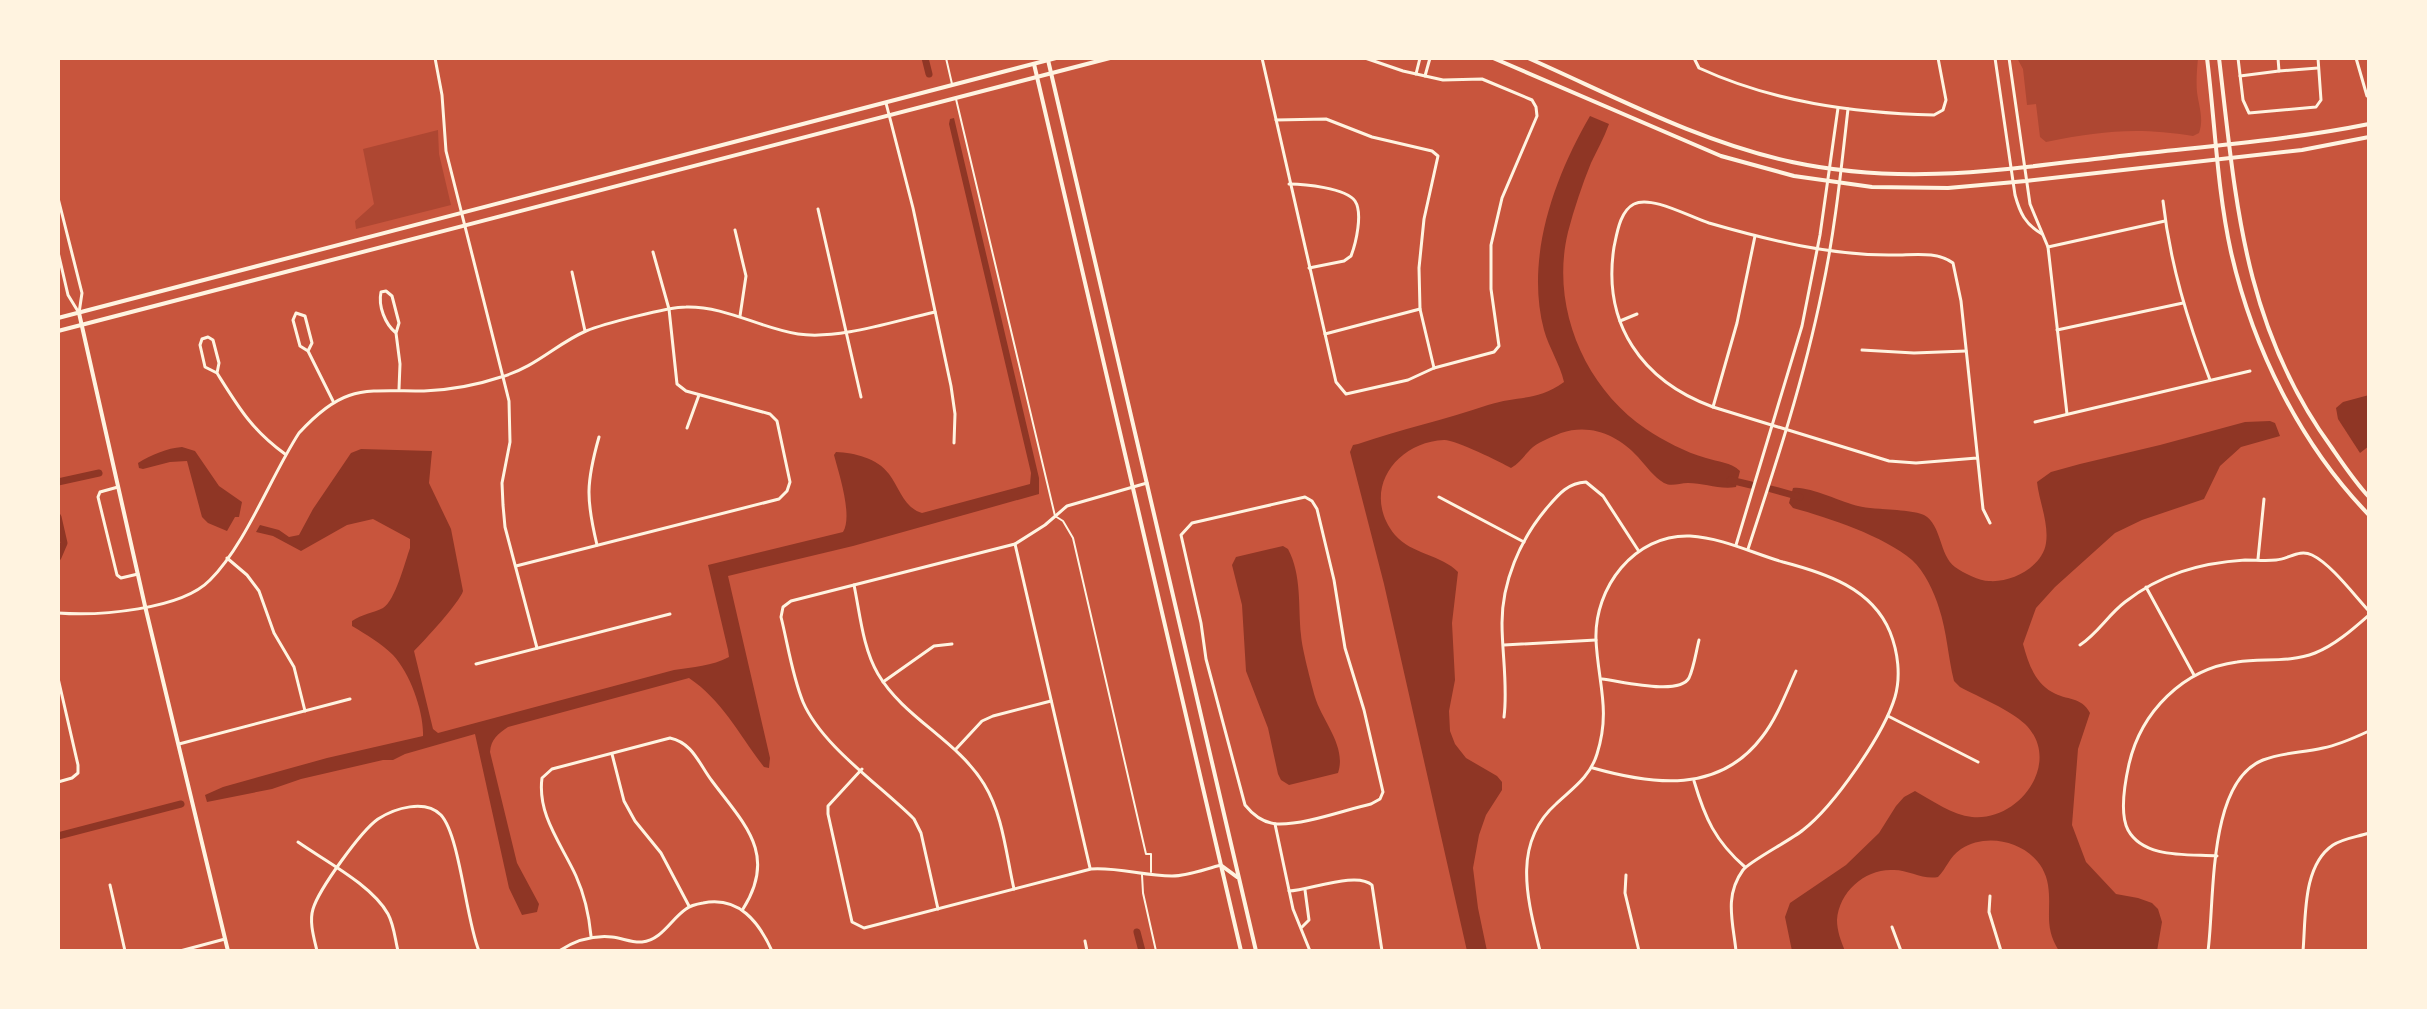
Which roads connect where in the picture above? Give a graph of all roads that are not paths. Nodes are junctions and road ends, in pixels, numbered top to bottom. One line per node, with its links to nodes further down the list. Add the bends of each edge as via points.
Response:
1 (435, 58): 57 (street)
2 (946, 58): 30 (lane)
3 (1056, 58): 20 (main road)
4 (1110, 58): 25 (main road)
5 (1262, 58): 37 (street)
6 (1365, 58): 26 (street)
7 (1420, 58): 26 (street)
8 (1430, 58): 27 (street)
9 (1493, 58): 49 (main road, via 1721,156)
10 (1528, 58): 45 (main road, via 1719,141)
11 (1938, 58): 35 (street, via 1943,110 1934,115)
12 (1995, 58): 46 (street)
13 (2009, 58): 44 (street)
14 (2207, 58): 41 (main road)
15 (2219, 58): 40 (main road)
16 (2238, 58): 28 (street)
17 (2278, 58): 24 (street)
18 (2318, 58): 23 (street)
19 (2356, 58): 31 (street)
20 (1048, 59): 22 (main road); 25 (main road)
21 (1694, 60): 34 (street, via 1699,68 1750,88)
22 (1034, 61): 29 (main road); 30 (main road)
23 (2319, 68): 24 (street); 28 (street, via 2321,100 2316,107 2264,113 2249,113)
24 (2279, 71): 28 (street)
25 (1051, 73): 29 (main road); 109 (main road)
26 (1416, 74): 27 (street)
27 (1425, 76): 90 (street, via 1482,79 1532,100 1537,116 1502,198 1491,245 1499,346 1494,352)
28 (2240, 76)
29 (1037, 77): 32 (main road); 111 (main road)
30 (952, 85): 33 (main road)
31 (2369, 96)
32 (956, 97): 36 (main road); 116 (lane)
33 (886, 103): 36 (street); 57 (main road)
34 (1838, 108): 35 (street); 45 (street)
35 (1848, 109): 47 (street)
36 (889, 115): 60 (main road); 74 (street)
37 (1275, 120): 51 (street); 73 (street, via 1326,119 1438,156 1424,219)
38 (2369, 124): 40 (main road)
39 (2369, 137): 42 (main road)
40 (2230, 144): 41 (main road); 42 (main road)
41 (2217, 146): 43 (main road); 44 (main road)
42 (2231, 158): 43 (main road); 113 (main road, via 2246,257 2272,339 2312,420)
43 (2218, 159): 48 (main road); 115 (main road, via 2231,254 2264,354 2304,430)
44 (2024, 167): 46 (main road); 48 (street)
45 (1829, 169): 47 (main road); 49 (street)
46 (2010, 169): 47 (main road, via 1911,176); 50 (street)
47 (1841, 171): 52 (street)
48 (2026, 181): 50 (main road); 56 (street)
49 (1827, 182): 52 (main road); 65 (street)
50 (2013, 182): 52 (main road, via 1923,189); 58 (street)
51 (1289, 184): 69 (street); 69 (street, via 1308,183 1352,197 1357,204 1351,256)
52 (1839, 184): 66 (street)
53 (58, 198): 75 (street, via 82,293)
54 (2163, 201): 59 (street)
55 (818, 209): 84 (street)
56 (2031, 211): 58 (street); 62 (street)
57 (460, 214): 60 (street); 75 (main road)
58 (2021, 214): 62 (street)
59 (2165, 221): 64 (street); 71 (street)
60 (463, 226): 80 (main road); 93 (street)
61 (735, 230): 77 (street, via 746,276)
62 (2042, 234): 64 (street)
63 (1755, 236): 65 (street); 79 (street, via 1649,201 1637,202 1625,212 1612,260); 99 (street)
64 (2048, 247): 81 (street)
65 (1817, 248): 66 (street); 102 (street, via 1802,326)
66 (1830, 250): 89 (street, via 1937,255 1953,263); 104 (street)
67 (58, 252): 75 (street, via 68,295)
68 (653, 252): 72 (street)
69 (1309, 268): 86 (street)
70 (572, 272): 83 (street)
71 (2183, 303): 81 (street); 94 (street)
72 (669, 309): 77 (street); 83 (street); 96 (street, via 677,384)
73 (1420, 309): 86 (street); 90 (street)
74 (935, 312): 84 (street); 106 (street, via 951,386)
75 (79, 313): 78 (main road); 80 (main road)
76 (1637, 314): 79 (street)
77 (740, 316): 84 (street, via 797,334)
78 (58, 318)
79 (1620, 321): 99 (street, via 1645,364 1688,398)
80 (82, 325): 82 (main road); 110 (main road)
81 (2057, 330): 100 (street)
82 (58, 331)
83 (585, 331): 93 (street, via 536,363)
84 (846, 331): 97 (street)
85 (396, 333): 85 (street, via 399,323 392,296 381,292 387,326); 95 (street)
86 (1325, 334): 90 (street, via 1336,382 1346,394 1408,380)
87 (1862, 350): 89 (street)
88 (308, 351): 88 (street, via 312,343 305,316 296,313 300,346); 98 (street)
89 (1966, 351): 108 (street)
90 (1434, 368)
91 (2250, 371): 94 (street)
92 (217, 373): 92 (street, via 213,340 202,339 205,367); 107 (street, via 259,435)
93 (502, 377): 95 (street, via 454,388); 126 (street, via 510,421 503,505)
94 (2210, 380): 100 (street)
95 (399, 389): 98 (street)
96 (699, 395): 103 (street); 120 (street, via 770,414 777,421 790,482 787,491 779,499)
97 (861, 397)
98 (333, 401): 107 (street)
99 (1713, 407): 102 (street)
100 (2067, 414): 101 (street)
101 (2035, 422)
102 (1773, 425): 104 (street); 121 (street)
103 (687, 428)
104 (1787, 429): 108 (street, via 1889,461); 122 (street)
105 (599, 437): 120 (street, via 587,496)
106 (954, 443)
107 (285, 454): 124 (street)
108 (1977, 458): 117 (street, via 1983,509)
109 (1147, 483): 111 (street); 172 (main road)
110 (118, 487): 127 (main road); 127 (street, via 98,497 117,575)
111 (1133, 487): 116 (street, via 1087,498); 165 (main road)
112 (1439, 497): 118 (street)
113 (2369, 497)
114 (2264, 499): 125 (street)
115 (2369, 515)
116 (1055, 516): 119 (street); 170 (lane, via 1073,538 1146,854 1151,854)
117 (1990, 523)
118 (1524, 542): 123 (street, via 1566,487 1586,482 1603,496); 137 (street, via 1504,596)
119 (1015, 544): 128 (street); 148 (street)
120 (597, 545): 126 (street)
121 (1736, 545): 122 (street); 123 (street, via 1687,536)
122 (1748, 549): 150 (street, via 1840,581 1878,610 1890,631 1899,672)
123 (1639, 551): 134 (street, via 1608,584)
124 (227, 558): 130 (street, via 209,581 187,595); 149 (street, via 259,591 294,667)
125 (2258, 559): 129 (street, via 2207,564); 132 (street, via 2308,552)
126 (516, 566): 139 (street)
127 (138, 574): 130 (main road)
128 (854, 585): 145 (street, via 870,656); 158 (street, via 791,601 781,617 804,704 816,725)
129 (2146, 587): 138 (street); 142 (street)
130 (145, 606): 131 (street, via 108,614); 153 (main road)
131 (58, 613)
132 (2369, 613): 142 (street, via 2314,654 2237,662)
133 (670, 614): 139 (street)
134 (1596, 640): 137 (street); 144 (street)
135 (1699, 640): 144 (street, via 1688,680 1679,687)
136 (952, 644): 145 (street, via 934,646)
137 (1503, 645): 151 (street)
138 (2080, 645)
139 (537, 648): 140 (street)
140 (476, 664)
141 (1796, 671): 159 (street, via 1762,738 1743,757)
142 (2194, 675): 164 (street, via 2157,706 2141,729 2125,779 2126,827 2138,843 2158,851)
143 (58, 678): 146 (street)
144 (1602, 679): 157 (street, via 1605,719)
145 (883, 682): 154 (street)
146 (59, 691): 160 (street, via 78,773)
147 (350, 699): 149 (street)
148 (1051, 701): 154 (street, via 982,721); 168 (street)
149 (305, 711): 153 (street)
150 (1888, 716): 156 (street); 166 (street, via 1830,806 1777,849)
151 (1504, 717)
152 (2369, 731): 164 (street, via 2324,748 2277,755 2242,775 2223,810)
153 (179, 744): 184 (main road)
154 (956, 749): 174 (street, via 995,805)
155 (612, 753): 178 (street, via 624,801 661,853); 179 (street, via 670,738 688,745 739,813 759,858 759,877); 183 (street, via 552,769 540,789 555,839 588,907)
156 (1978, 762)
157 (1593, 768): 159 (street, via 1658,782); 200 (street, via 1541,820 1531,842 1527,893)
158 (862, 769): 180 (street, via 914,819); 180 (street, via 828,806 852,922 864,928)
159 (1694, 781): 166 (street, via 1705,816 1725,849)
160 (58, 782)
161 (1275, 824): 161 (street, via 1371,804 1383,792 1345,648 1317,509 1305,497 1192,523 1181,535 1206,659 1245,805); 176 (street)
162 (2369, 833): 206 (street, via 2343,839 2320,858 2308,895)
163 (298, 842): 167 (street)
164 (2217, 856): 205 (street)
165 (1221, 865): 170 (street, via 1176,876); 172 (main road); 196 (main road)
166 (1745, 867): 202 (street, via 1730,903)
167 (337, 869): 189 (street, via 312,911); 190 (street, via 381,903); 191 (street, via 378,819 406,808 432,808 449,827)
168 (1091, 869): 169 (street); 174 (street)
169 (1142, 875): 170 (street); 195 (lane)
170 (1151, 875)
171 (1626, 875): 201 (street, via 1625,893)
172 (1239, 879): 197 (main road)
173 (110, 885): 186 (street)
174 (1014, 889): 180 (street)
175 (1305, 890): 176 (street); 181 (street, via 1309,920); 199 (street, via 1366,879 1372,885)
176 (1289, 891): 181 (street)
177 (1990, 896): 204 (street, via 1989,912)
178 (689, 906): 179 (street, via 711,901); 183 (street, via 654,938 642,942)
179 (743, 909): 193 (street)
180 (938, 909)
181 (1301, 927): 198 (street)
182 (1892, 927): 203 (street)
183 (591, 936): 192 (street)
184 (225, 939): 187 (street); 188 (main road)
185 (1085, 941): 194 (street)
186 (125, 951)
187 (180, 951)
188 (228, 951)
189 (317, 951)
190 (398, 951)
191 (479, 951)
192 (559, 951)
193 (772, 951)
194 (1087, 951)
195 (1156, 951)
196 (1241, 951)
197 (1256, 951)
198 (1310, 951)
199 (1382, 951)
200 (1540, 951)
201 (1639, 951)
202 (1736, 951)
203 (1901, 951)
204 (2001, 951)
205 (2208, 951)
206 (2303, 951)

